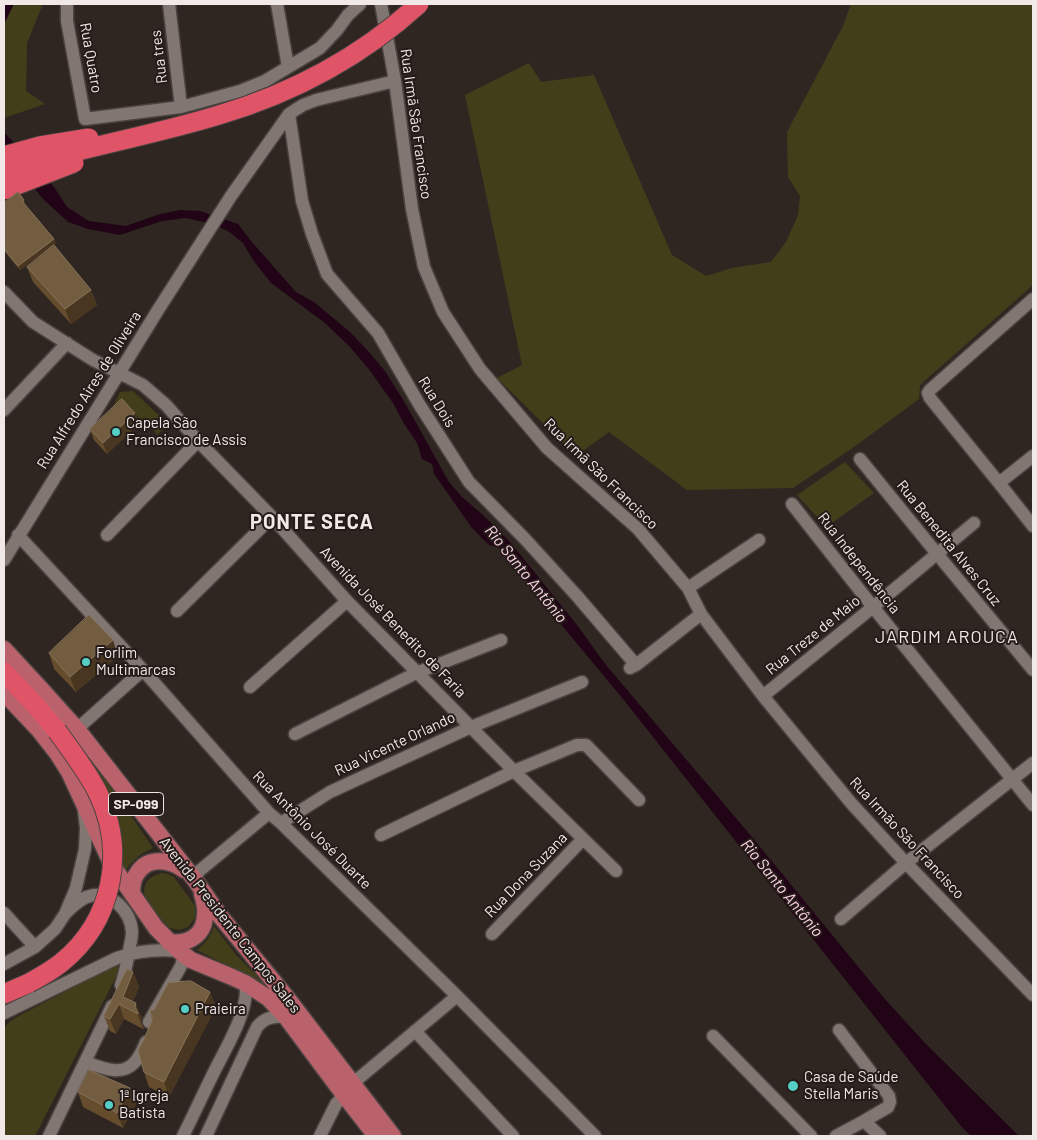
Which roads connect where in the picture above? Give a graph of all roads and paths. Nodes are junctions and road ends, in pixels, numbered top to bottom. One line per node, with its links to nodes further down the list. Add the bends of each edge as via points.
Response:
1 (67, 4): 11 (street, Rua Quatro, via 67,21)
2 (169, 4): 9 (street, Rua tres)
3 (277, 4): 7 (street)
4 (360, 4): 7 (street, via 320,48)
5 (381, 4): 8 (street, Rua Irmã São Francisco)
6 (420, 4): 12 (highway, bridge, via 377,38 318,75 287,90 219,116)
7 (288, 67): 9 (street, via 240,91)
8 (395, 81): 10 (street, via 316,100); 34 (street, Rua Irmã São Francisco, via 412,209 424,267 443,312 480,368 547,448 638,529)
9 (181, 107): 11 (street)
10 (289, 114): 19 (street, Rua Alfredo Aires de Oliveira, via 231,196); 38 (street, Rua Dois, via 302,201 327,274 378,333 469,482 571,589 632,667)
11 (85, 119): 15 (street, bridge, via 72,144 53,166)
12 (137, 136): 13 (highway, bridge, via 60,142); 14 (highway, bridge); 15 (highway, bridge)
13 (4, 156)
14 (4, 173)
15 (7, 195)
16 (4, 292): 18 (street, Avenida José Benedito de Faria, via 33,322)
17 (1033, 299): 24 (street, via 928,393)
18 (68, 343): 19 (street, Avenida José Benedito de Faria); 20 (street)
19 (119, 372): 21 (street, Avenida José Benedito de Faria, via 154,393); 29 (street, Rua Alfredo Aires de Oliveira)
20 (4, 410)
21 (198, 441): 26 (street, Avenida José Benedito de Faria); 30 (street)
22 (1033, 456): 24 (street)
23 (860, 459): 32 (street, Rua Benedita Alves Cruz)
24 (1000, 483): 28 (street)
25 (792, 504): 36 (street, Rua Independência)
26 (272, 516): 35 (street, Avenida José Benedito de Faria); 37 (street)
27 (974, 523): 32 (street, Rua Treze de Maio)
28 (1033, 526)
29 (18, 535): 33 (street, Rua Alfredo Aires de Oliveira); 41 (street, Rua Antônio José Duarte)
30 (107, 535)
31 (759, 540): 34 (street)
32 (937, 553): 36 (street, Rua Treze de Maio); 42 (street, Rua Benedita Alves Cruz)
33 (4, 560)
34 (688, 588): 38 (street, Rua Irmã São Francisco)
35 (347, 601): 44 (street, Avenida José Benedito de Faria); 46 (street)
36 (873, 607): 48 (street, Rua Treze de Maio); 54 (street, Rua Independência)
37 (177, 611)
38 (701, 614): 48 (street, Rua Irmã São Francisco)
39 (501, 640): 44 (street)
40 (4, 649): 50 (main road, Avenida Presidente Campos Sales / SP-099)
41 (143, 670): 50 (street); 58 (street, Rua Antônio José Duarte)
42 (1033, 670)
43 (4, 672): 75 (highway, bridge, via 38,707 76,757 104,807 112,842 110,887 97,921 74,952 60,964)
44 (416, 673): 49 (street, Avenida José Benedito de Faria); 51 (street)
45 (582, 682): 49 (street, Rua Vicente Orlando)
46 (250, 687)
47 (4, 694): 57 (main road, Avenida Presidente Campos Sales / SP-099, via 57,753)
48 (763, 696): 62 (street, Rua Irmão São Francisco, via 851,803)
49 (471, 727): 53 (street, Avenida José Benedito de Faria); 59 (street, Rua Vicente Orlando, via 330,792)
50 (77, 728): 64 (main road, Avenida Presidente Campos Sales / SP-099)
51 (295, 734)
52 (1033, 763): 54 (street)
53 (514, 771): 55 (street, via 577,745 586,745); 60 (street); 61 (street, Avenida José Benedito de Faria)
54 (1013, 779): 56 (street, Rua Independência); 62 (street)
55 (639, 800)
56 (1033, 805)
57 (84, 806): 65 (main road, Avenida Presidente Campos Sales / SP-099, via 112,865); 67 (street, via 85,849 76,888)
58 (269, 813): 59 (street, Rua Antônio José Duarte); 64 (street, via 198,872)
59 (281, 823): 76 (street, Rua Antônio José Duarte)
60 (381, 835)
61 (583, 839): 63 (street, Avenida José Benedito de Faria); 69 (street, Rua Dona Suzana)
62 (906, 863): 68 (street); 77 (street, Rua Irmão São Francisco)
63 (616, 871)
64 (198, 885): 65 (main road, SP-099, via 180,867 166,861 150,863 138,871); 72 (main road, SP-099, via 206,915 198,935 176,943); 84 (main road, Avenida Presidente Campos Sales / SP-099, via 288,999)
65 (132, 894): 72 (main road, Avenida Presidente Campos Sales / SP-099)
66 (4, 913): 70 (street)
67 (65, 914): 70 (street, via 55,929); 71 (street, via 92,895 113,899 130,922)
68 (841, 919)
69 (492, 934)
70 (35, 947): 73 (street)
71 (129, 954): 72 (street, via 159,950); 78 (street); 83 (street, via 118,993)
72 (181, 959): 74 (main road, Avenida Presidente Campos Sales / SP-099); 83 (street, via 139,1058 133,1065 117,1070)
73 (4, 964)
74 (245, 983): 79 (main road, Avenida Presidente Campos Sales / SP-099, via 268,998); 86 (street, via 245,999 238,1022)
75 (4, 994)
76 (457, 996): 81 (street); 94 (street, Rua Antônio José Duarte)
77 (1033, 996)
78 (4, 1013)
79 (286, 1017): 84 (main road, Avenida Presidente Campos Sales / SP-099); 87 (street, via 267,1018 257,1027)
80 (838, 1030): 85 (street, via 889,1096 888,1108)
81 (415, 1031): 84 (street); 93 (street)
82 (713, 1036): 95 (street)
83 (84, 1063): 88 (street)
84 (348, 1090): 90 (street, via 336,1104); 91 (main road, Avenida Presidente Campos Sales / SP-099); 92 (main road, Avenida Presidente Campos Sales / SP-099)
85 (864, 1121): 96 (street); 97 (street)
86 (190, 1123): 87 (street); 89 (street)
87 (207, 1134)
88 (49, 1136)
89 (183, 1136)
90 (320, 1136)
91 (376, 1136)
92 (392, 1136)
93 (513, 1136)
94 (595, 1136)
95 (812, 1136)
96 (836, 1136)
97 (880, 1136)

